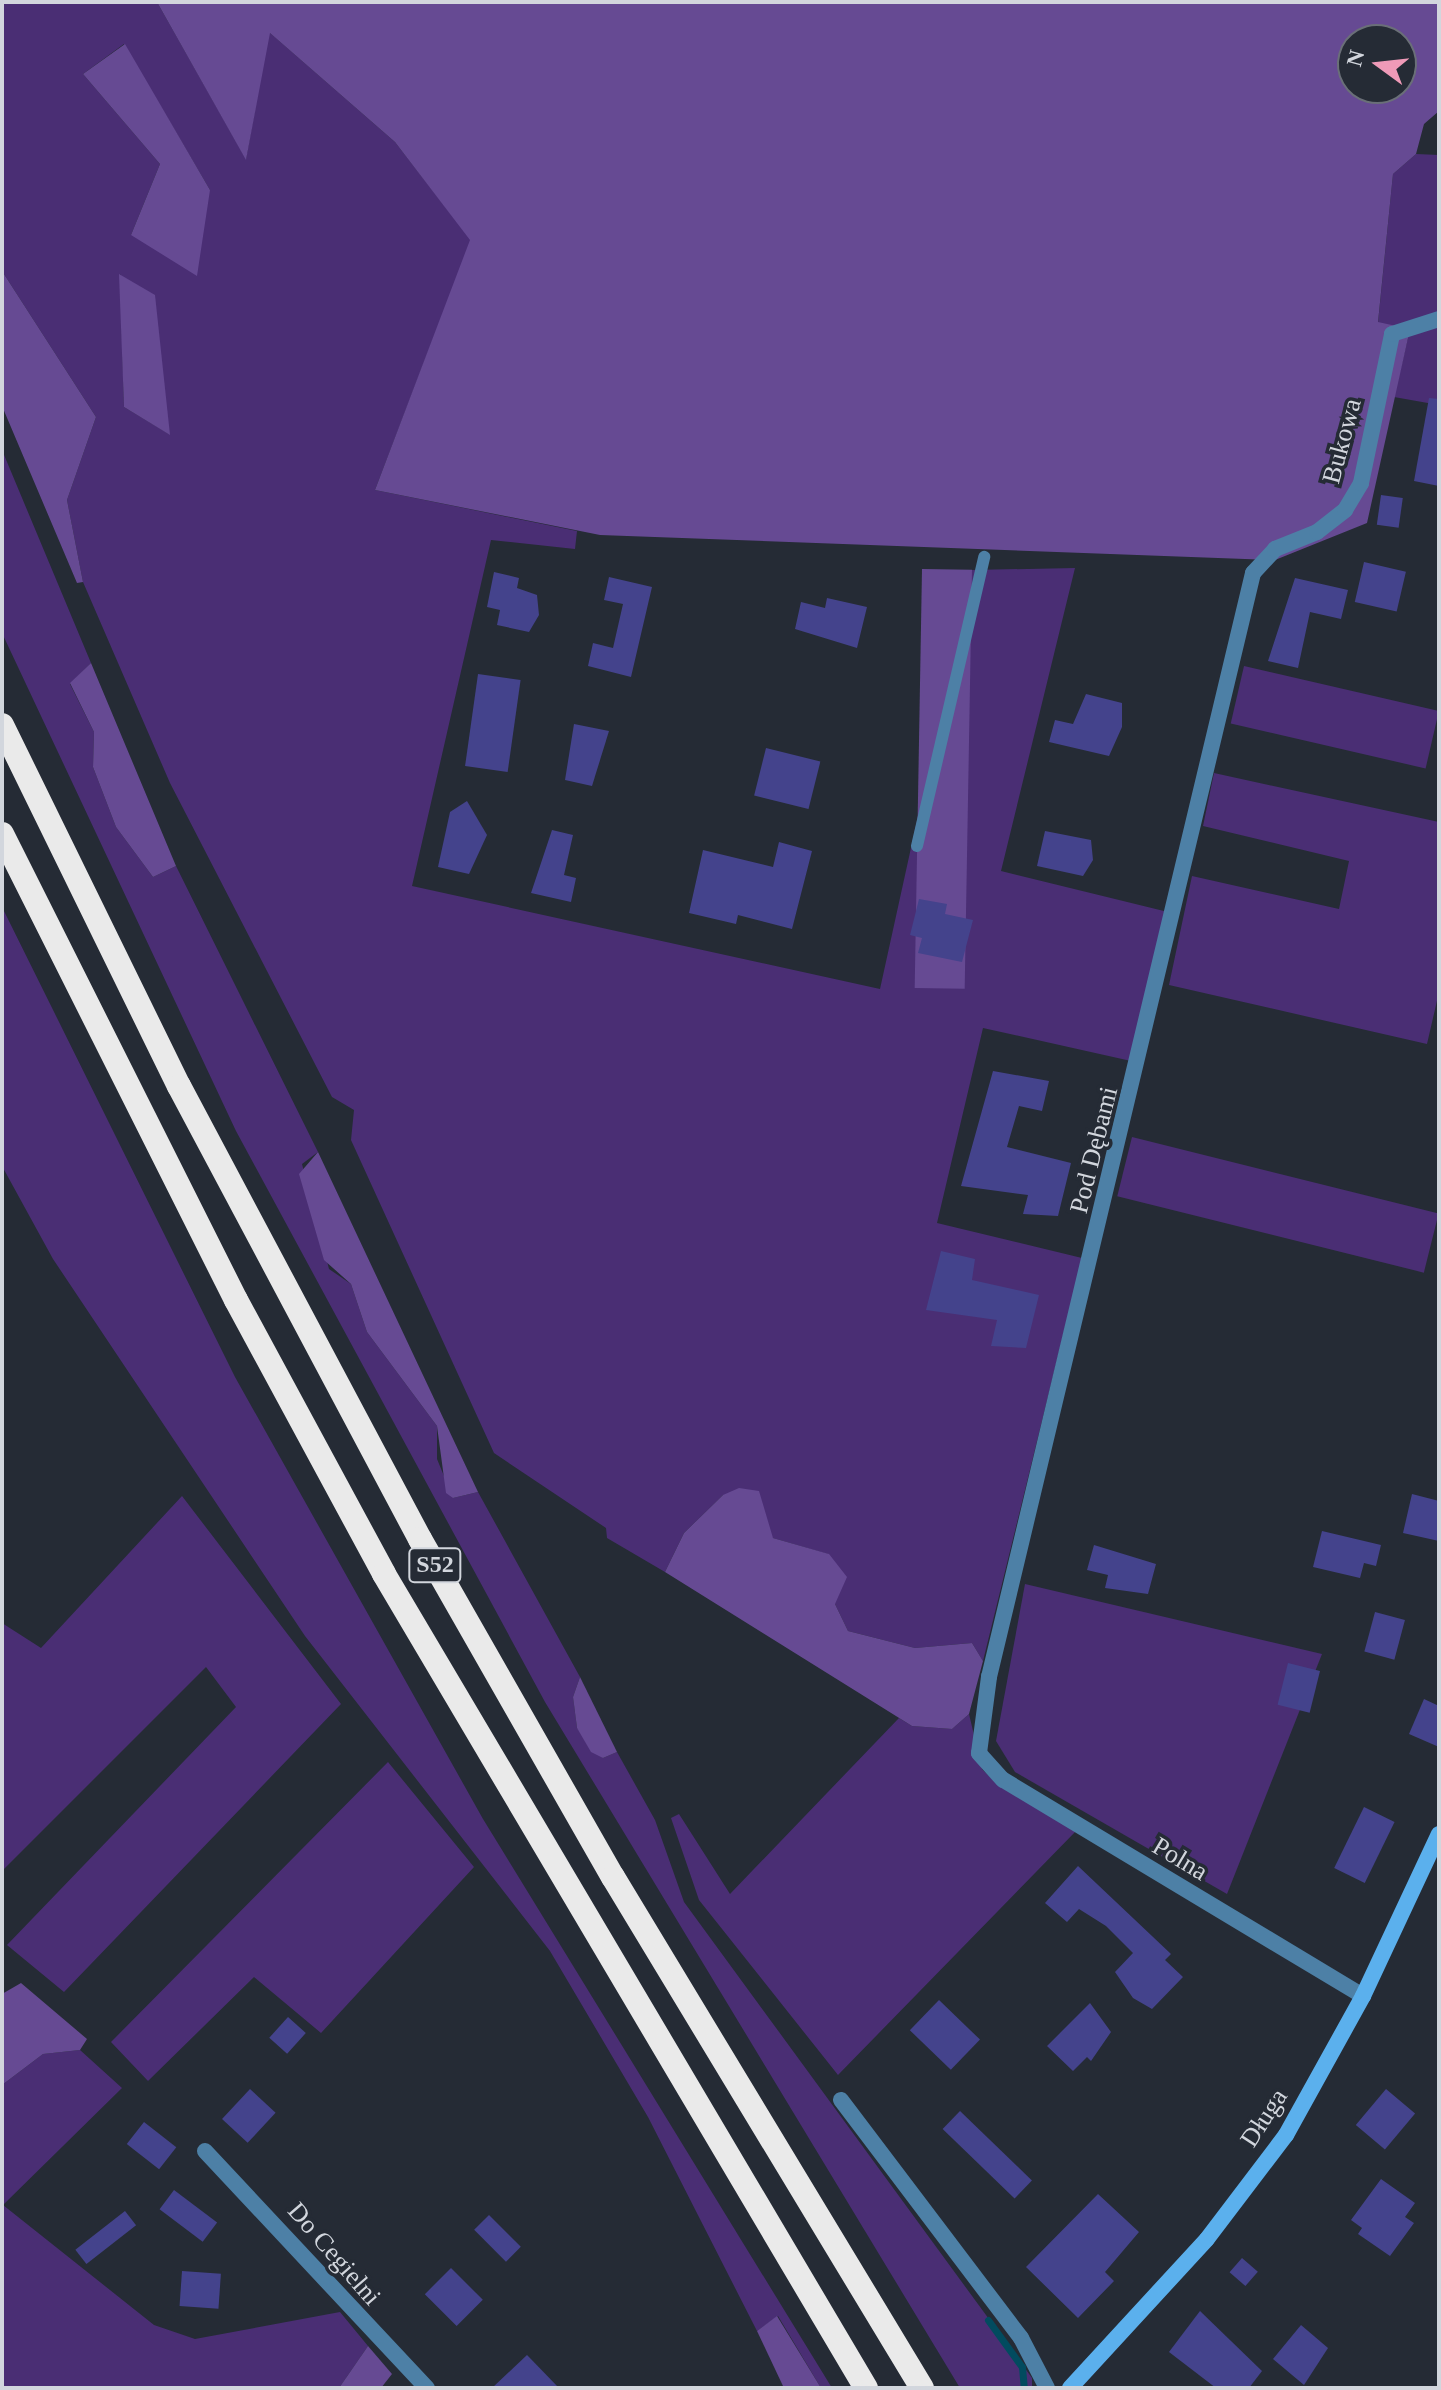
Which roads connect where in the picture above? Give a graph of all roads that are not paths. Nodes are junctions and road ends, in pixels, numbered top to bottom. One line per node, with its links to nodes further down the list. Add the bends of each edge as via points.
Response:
1 (1439, 319): 3 (street, Bukowa, via 1392,334 1361,483 1345,510)
2 (984, 557): 6 (lane)
3 (1263, 562): 7 (street, Pod Dębami, via 1253,573 989,1677)
4 (2, 725): 12 (highway, S52, via 179,1086 420,1539 613,1877)
5 (2, 834): 14 (highway, S52, via 236,1300 384,1574)
6 (917, 846)
7 (979, 1753): 9 (street, Polna, via 1003,1780)
8 (1439, 1834): 9 (street, Długa)
9 (1363, 1996): 16 (street, Długa, via 1286,2135 1207,2239)
10 (841, 2100): 15 (street, via 1021,2338)
11 (205, 2151): 13 (street, Do Cegielni)
12 (919, 2383)
13 (427, 2388)
14 (866, 2388)
15 (1047, 2388)
16 (1070, 2388)

